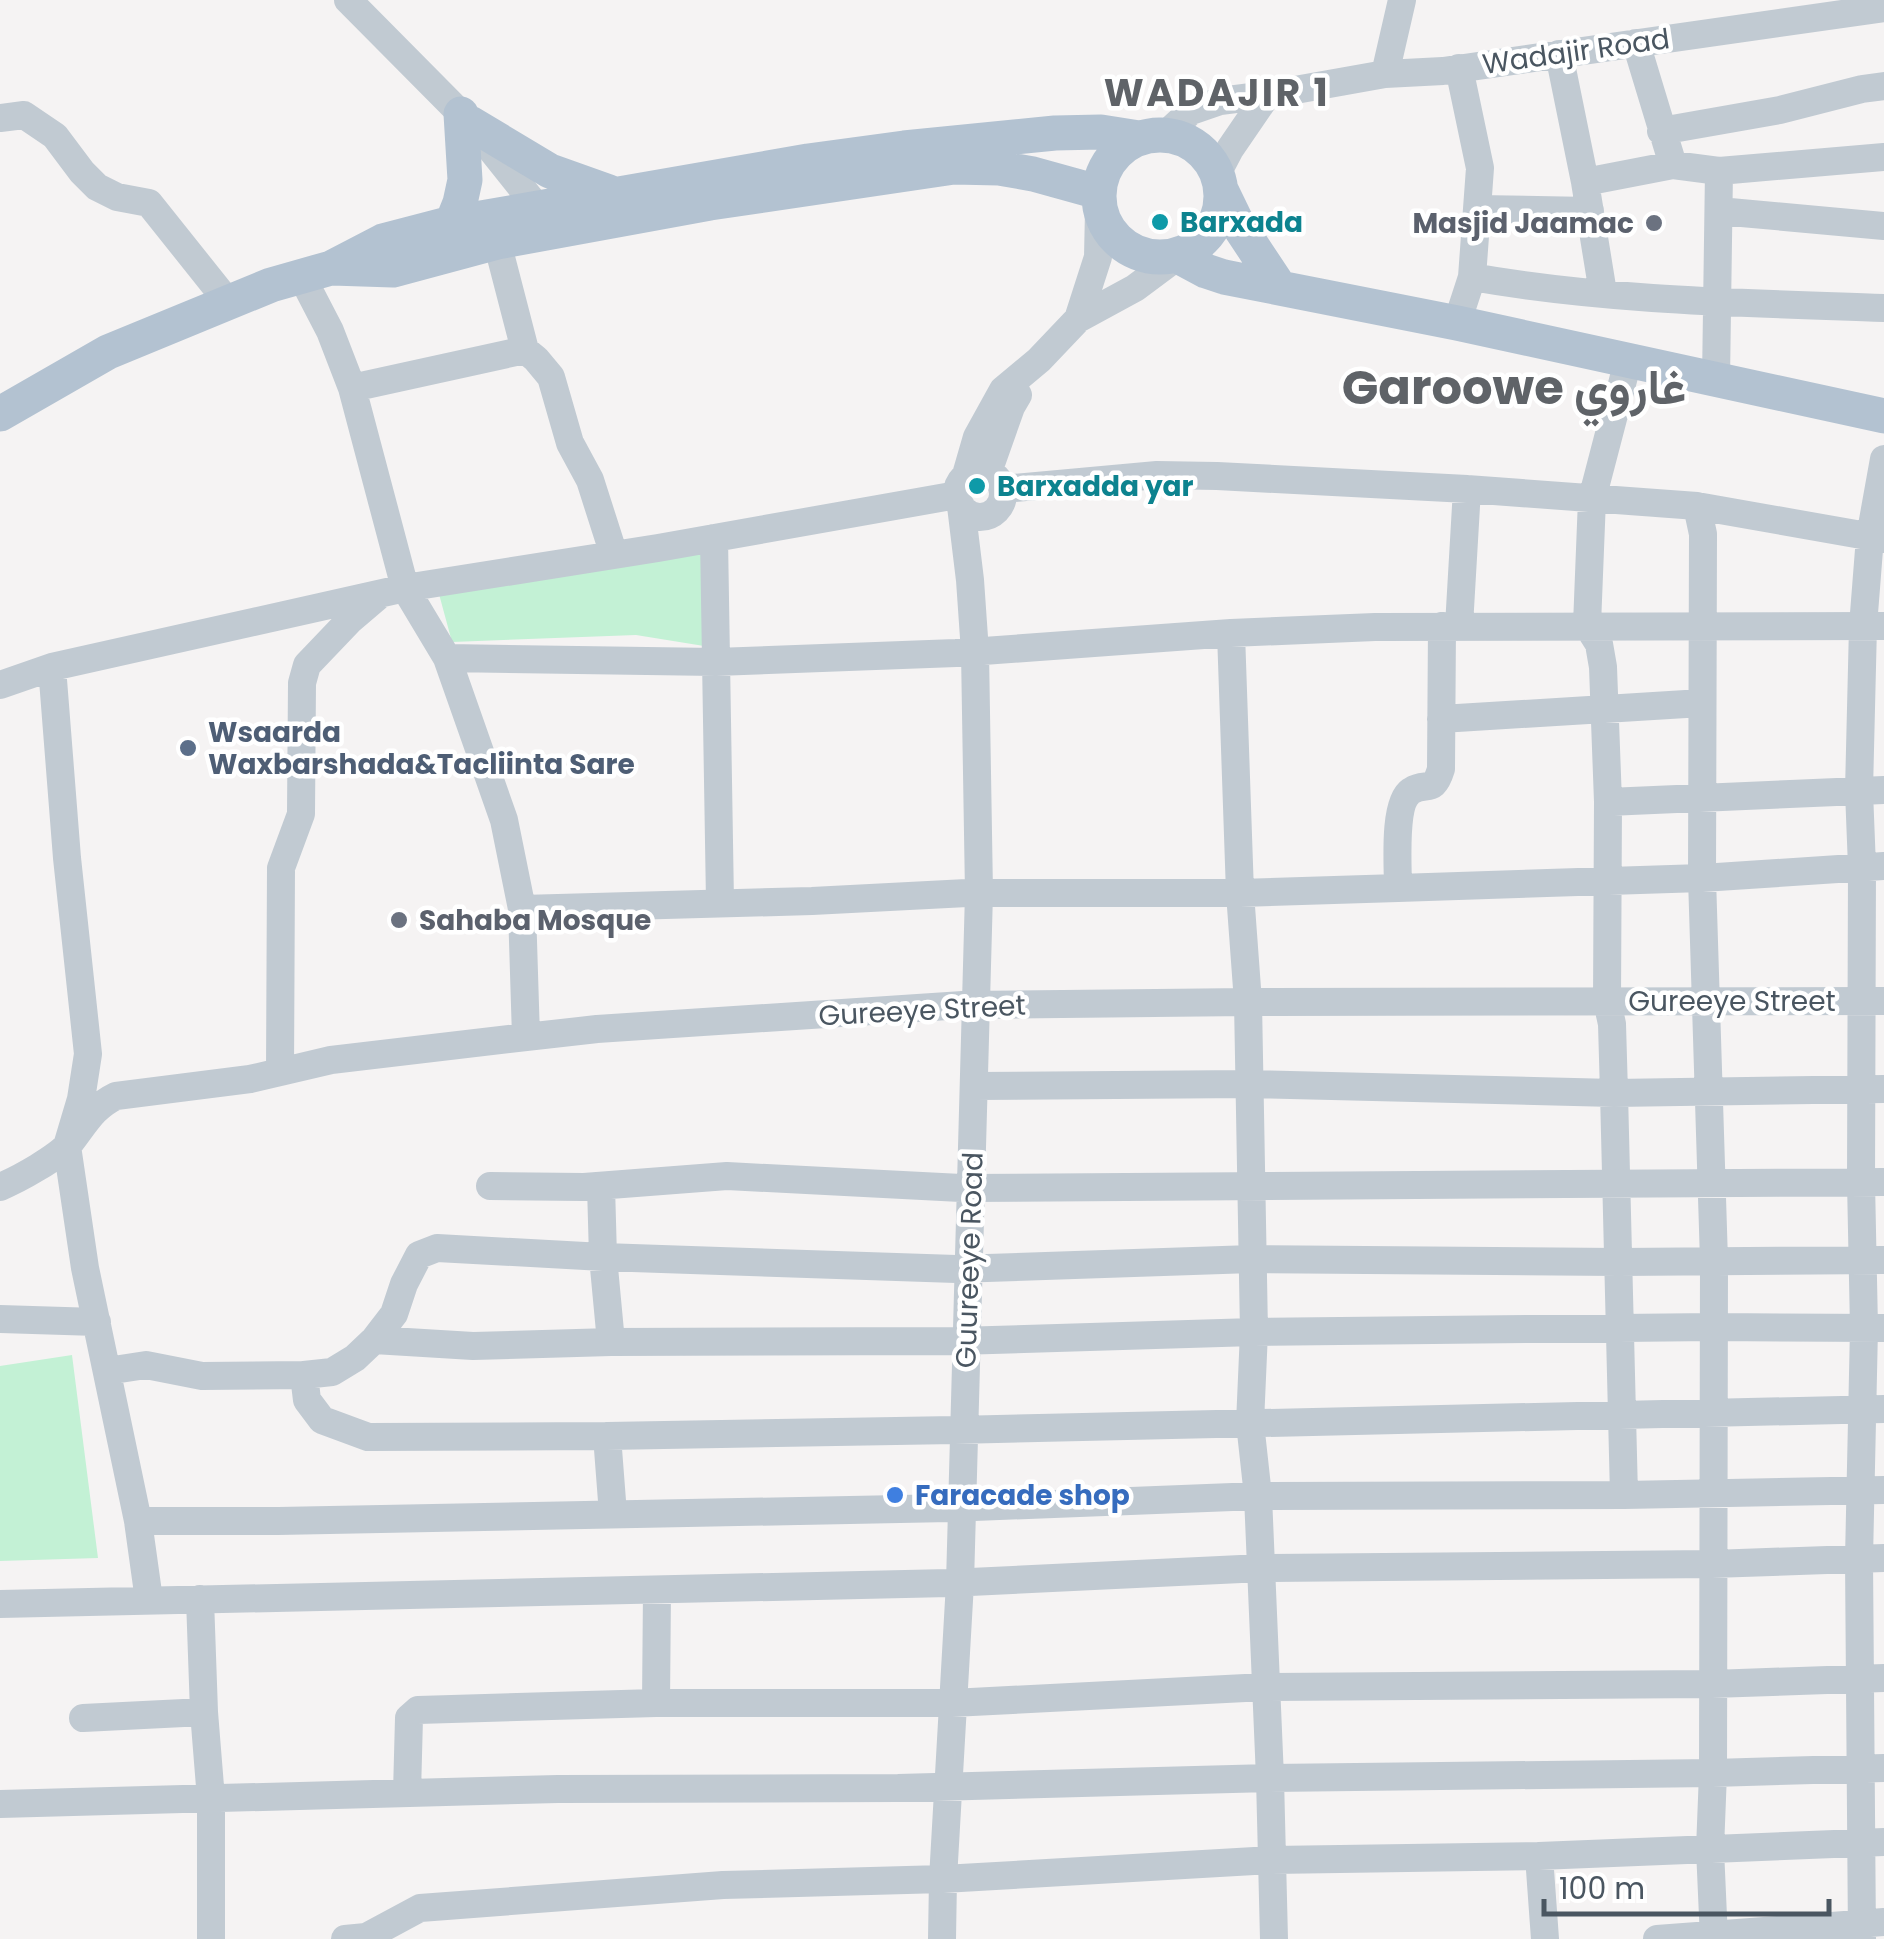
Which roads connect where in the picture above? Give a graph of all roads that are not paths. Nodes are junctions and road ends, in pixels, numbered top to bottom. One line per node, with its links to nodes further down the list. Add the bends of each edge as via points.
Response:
1 (1402, 0): 7 (street)
2 (349, 1): 11 (street)
3 (1884, 8): 4 (street, Wadajir Road)
4 (1636, 43): 5 (street, Wadajir Road); 12 (street)
5 (1559, 54): 6 (street, Wadajir Road); 18 (street)
6 (1459, 68): 7 (street, Wadajir Road); 21 (street, via 1480,168)
7 (1384, 74): 9 (street, Wadajir Road)
8 (1884, 86): 12 (street)
9 (1268, 95): 13 (street, Wadajir Road, via 1191,111); 17 (street, via 1230,148)
10 (0, 118): 33 (street, via 24,115 55,136 98,187 149,202)
11 (466, 119): 19 (main road, via 550,171); 24 (street); 25 (main road, via 466,180)
12 (1661, 131): 15 (street)
13 (1152, 136): 17 (main road, via 1190,143 1206,155); 19 (main road, via 1055,133 904,148); 20 (main road, via 1123,146 1110,159)
14 (1884, 156): 16 (street)
15 (1673, 166): 16 (street); 18 (street)
16 (1720, 172): 23 (street)
17 (1220, 181): 28 (main road, via 1210,232); 31 (main road, via 1237,223)
18 (1585, 182): 22 (street)
19 (615, 194): 24 (main road)
20 (1098, 201): 24 (main road, via 1016,171 954,168); 28 (main road, via 1119,242 1152,257); 36 (street, via 1098,257)
21 (1477, 209): 22 (street); 30 (street)
22 (1590, 211): 32 (street)
23 (1719, 211): 26 (street); 34 (street)
24 (541, 220): 25 (main road); 27 (main road)
25 (452, 223): 29 (main road, via 383,241)
26 (1884, 226)
27 (496, 242): 29 (main road, via 393,270); 38 (street)
28 (1178, 256): 31 (main road, via 1224,277); 36 (street)
29 (317, 272): 33 (main road); 41 (street)
30 (1472, 277): 32 (street); 37 (street)
31 (1280, 288): 37 (main road)
32 (1603, 293): 34 (street)
33 (228, 302): 42 (main road, via 108,352)
34 (1718, 302): 35 (street); 40 (street)
35 (1884, 308)
36 (1078, 319): 46 (street, via 1038,360)
37 (1457, 323): 39 (main road)
38 (525, 350): 41 (street); 51 (street, via 551,377)
39 (1628, 361): 40 (main road); 47 (street)
40 (1716, 380): 43 (main road)
41 (352, 388): 52 (street)
42 (0, 414)
43 (1884, 416)
44 (1884, 458): 50 (street)
45 (1467, 488): 46 (street, via 1157,475); 47 (street); 54 (street)
46 (979, 491): 49 (street); 58 (street, Guureeye Road, via 970,580)
47 (1592, 499): 48 (street); 53 (street)
48 (1698, 506): 50 (street); 55 (street)
49 (714, 538): 51 (street); 60 (street)
50 (1877, 538): 56 (street)
51 (614, 555): 52 (street)
52 (393, 591): 59 (street); 61 (street); 83 (street, via 350,620 307,664 302,683 301,814 281,868)
53 (1587, 625): 54 (street); 55 (street); 64 (street, via 1599,644)
54 (1450, 626): 57 (street); 65 (street)
55 (1702, 626): 56 (street); 63 (street)
56 (1873, 626): 66 (street)
57 (1232, 633): 58 (street); 74 (street)
58 (975, 652): 60 (street); 73 (street, Guureeye Road)
59 (447, 658): 60 (street); 76 (street, via 504,820)
60 (716, 662): 75 (street)
61 (52, 667): 62 (street); 89 (street, via 88,1054)
62 (0, 685)
63 (1702, 703): 64 (street); 67 (street)
64 (1604, 707): 65 (street); 68 (street)
65 (1441, 719): 72 (street, via 1437,781 1412,790 1400,813)
66 (1872, 791): 67 (street); 69 (street)
67 (1702, 798): 68 (street); 70 (street)
68 (1608, 802): 71 (street)
69 (1873, 866): 70 (street); 79 (street)
70 (1702, 878): 71 (street); 78 (street)
71 (1607, 881): 72 (street); 77 (street)
72 (1398, 888): 74 (street)
73 (979, 893): 74 (street); 75 (street); 81 (street, Guureeye Road)
74 (1240, 893): 80 (street)
75 (720, 902): 76 (street)
76 (522, 909): 82 (street)
77 (1607, 1001): 78 (street, Gureeye Street); 80 (street, Gureeye Street); 88 (street)
78 (1706, 1001): 79 (street, Gureeye Street); 87 (street)
79 (1872, 1001): 86 (street)
80 (1248, 1002): 81 (street, Gureeye Street); 84 (street)
81 (976, 1005): 82 (street, Gureeye Street); 85 (street, Guureeye Road)
82 (526, 1036): 83 (street, Gureeye Street)
83 (280, 1072): 89 (street, Gureeye Street, via 116,1096 90,1113)
84 (1250, 1084): 85 (street); 88 (street); 93 (street)
85 (974, 1086): 97 (street, Guureeye Road)
86 (1873, 1089): 87 (street); 91 (street)
87 (1709, 1092): 88 (street); 90 (street)
88 (1614, 1093): 92 (street)
89 (68, 1146): 94 (street, Gureeye Street); 105 (street)
90 (1712, 1182): 91 (street); 92 (street); 101 (street)
91 (1872, 1182): 100 (street)
92 (1617, 1183): 93 (street); 102 (street)
93 (1252, 1185): 97 (street); 99 (street)
94 (0, 1186)
95 (490, 1186): 96 (street)
96 (600, 1186): 97 (street, via 727,1176); 98 (street)
97 (971, 1188): 103 (street, Guureeye Road)
98 (603, 1257): 103 (street); 110 (street, via 436,1248 419,1255 394,1314); 112 (street)
99 (1252, 1260): 102 (street); 103 (street); 109 (street)
100 (1874, 1260): 101 (street); 108 (street)
101 (1714, 1261): 102 (street); 106 (street)
102 (1619, 1262): 107 (street)
103 (968, 1268): 111 (street, Guureeye Road)
104 (0, 1319): 105 (street)
105 (97, 1322): 113 (street)
106 (1714, 1327): 107 (street); 108 (street); 116 (street)
107 (1621, 1328): 109 (street); 117 (street)
108 (1874, 1328): 115 (street)
109 (1254, 1332): 111 (street); 118 (street)
110 (374, 1340): 112 (street, via 473,1346); 114 (street, via 332,1372)
111 (966, 1340): 112 (street); 119 (street, Guureeye Road)
112 (611, 1342)
113 (107, 1370): 114 (street); 127 (street)
114 (304, 1375): 120 (street, via 306,1400 322,1420 368,1437)
115 (1873, 1409): 116 (street); 121 (street)
116 (1713, 1412): 117 (street); 122 (street)
117 (1622, 1415): 118 (street); 123 (street)
118 (1250, 1423): 119 (street); 124 (street)
119 (964, 1430): 120 (street); 125 (street, Guureeye Road)
120 (607, 1436): 126 (street)
121 (1872, 1491): 122 (street); 128 (street)
122 (1713, 1494): 123 (street); 129 (street)
123 (1624, 1495): 124 (street)
124 (1258, 1496): 125 (street); 130 (street)
125 (962, 1508): 126 (street); 131 (street, Guureeye Road)
126 (612, 1514): 127 (street)
127 (138, 1521): 134 (street)
128 (1872, 1559): 129 (street); 136 (street)
129 (1712, 1564): 130 (street); 137 (street)
130 (1262, 1568): 131 (street); 138 (street)
131 (960, 1583): 132 (street); 140 (street, Guureeye Road)
132 (657, 1590): 133 (street); 139 (street)
133 (200, 1599): 134 (street); 141 (street)
134 (148, 1600): 135 (street)
135 (0, 1604)
136 (1872, 1678): 137 (street); 143 (street)
137 (1712, 1684): 138 (street); 144 (street)
138 (1265, 1687): 140 (street); 145 (street)
139 (656, 1703): 140 (street); 147 (street, via 418,1710 408,1718)
140 (952, 1703): 146 (street, Guureeye Road)
141 (204, 1712): 142 (street); 148 (street)
142 (83, 1718)
143 (1872, 1769): 144 (street); 150 (street)
144 (1712, 1773): 145 (street); 151 (street)
145 (1270, 1778): 146 (street); 153 (street)
146 (949, 1786): 147 (street); 154 (street, Guureeye Road)
147 (407, 1793): 148 (street)
148 (211, 1799): 149 (street); 157 (street)
149 (0, 1804)
150 (1872, 1842): 151 (street); 155 (street)
151 (1710, 1850): 152 (street); 156 (street)
152 (1539, 1856): 153 (street); 161 (street)
153 (1272, 1860): 154 (street); 160 (street)
154 (943, 1879): 158 (street, via 723,1885 420,1908 366,1937); 159 (street, Guureeye Road)
155 (1869, 1928): 156 (street)
156 (1714, 1937): 162 (street)
157 (211, 1939)
158 (345, 1939)
159 (942, 1939)
160 (1274, 1939)
161 (1545, 1939)
162 (1657, 1939)

